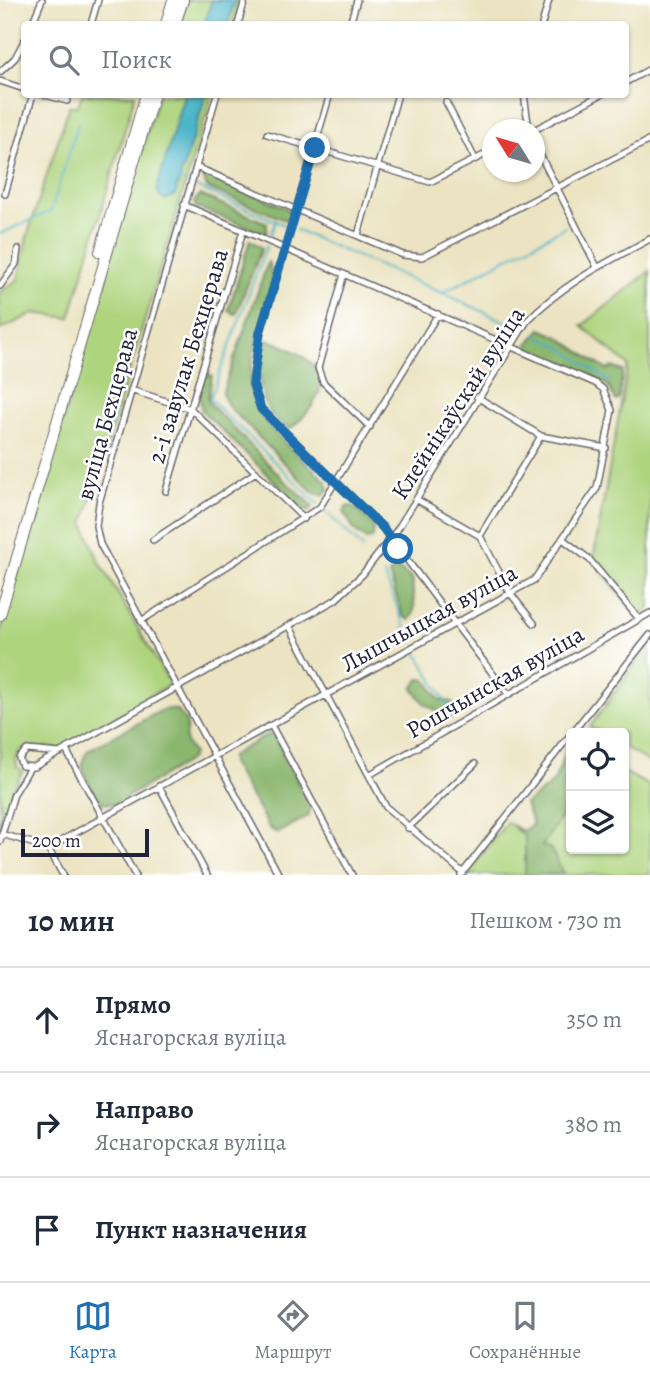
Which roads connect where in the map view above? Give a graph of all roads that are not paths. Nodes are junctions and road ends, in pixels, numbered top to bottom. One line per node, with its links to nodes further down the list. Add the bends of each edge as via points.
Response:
1 (42, 0): 8 (street)
2 (99, 0): 9 (street)
3 (173, 0): 10 (highway)
4 (183, 0): 11 (highway)
5 (245, 0): 12 (street)
6 (357, 0): 13 (street)
7 (549, 0): 14 (street)
8 (33, 21)
9 (92, 21)
10 (167, 21)
11 (176, 21)
12 (239, 21)
13 (351, 21)
14 (543, 21)
15 (21, 47): 17 (street)
16 (650, 69): 19 (street)
17 (0, 72)
18 (0, 80): 20 (street)
19 (629, 80)
20 (21, 88)
21 (32, 98): 41 (street)
22 (145, 98): 69 (highway)
23 (153, 98): 72 (highway)
24 (216, 98): 37 (street, вуліца Бехцерава)
25 (329, 98): 34 (street)
26 (397, 98): 38 (street)
27 (525, 98): 30 (street)
28 (594, 98): 31 (street)
29 (446, 102): 36 (street)
30 (530, 119)
31 (545, 123)
32 (267, 134): 34 (street)
33 (650, 140): 40 (street)
34 (315, 148): 38 (street); 43 (street)
35 (482, 156): 36 (street)
36 (475, 159): 38 (street, via 430,182)
37 (196, 167): 42 (street, вуліца Бехцерава); 43 (street)
38 (377, 167): 45 (street)
39 (545, 167): 40 (street)
40 (555, 189): 45 (street, via 422,257 403,255); 49 (street)
41 (5, 194)
42 (184, 205): 44 (street, Лышчыцкая вуліца); 54 (street, вуліца Бехцерава)
43 (298, 209): 45 (street); 48 (street)
44 (243, 231): 48 (street, Лышчыцкая вуліца); 56 (street, 2-і завулак Бехцерава)
45 (358, 235)
46 (650, 239): 49 (street, Клейнікаўскай вуліца)
47 (18, 249): 51 (street, via 16,264)
48 (285, 249): 50 (street, Лышчыцкая вуліца); 61 (street, via 260,333 253,384 261,409)
49 (597, 267): 53 (street, Клейнікаўскай вуліца, via 541,306)
50 (344, 274): 52 (street, Лышчыцкая вуліца); 57 (street, via 318,368 323,382)
51 (0, 286)
52 (438, 314): 53 (street, Лышчыцкая вуліца); 57 (street)
53 (509, 345): 55 (street, Клейнікаўскай вуліца); 59 (street, Лышчыцкая вуліца, via 603,389 612,411)
54 (131, 390): 56 (street); 74 (street, вуліца Бехцерава, via 96,526 100,544)
55 (477, 397): 58 (street); 63 (street, Клейнікаўскай вуліца)
56 (191, 409): 60 (street); 62 (street, 2-і завулак Бехцерава)
57 (370, 427): 61 (street)
58 (541, 436): 59 (street); 65 (street)
59 (606, 448): 68 (street, Лышчыцкая вуліца, via 597,488)
60 (256, 472): 64 (street); 67 (street)
61 (335, 484): 64 (street, via 320,507); 66 (street)
62 (166, 491)
63 (416, 499): 65 (street); 66 (street, Клейнікаўскай вуліца)
64 (304, 519): 74 (street)
65 (480, 536): 70 (street)
66 (391, 539): 76 (street); 77 (street, Клейнікаўскай вуліца, via 335,600)
67 (153, 540)
68 (564, 540): 70 (street, Лышчыцкая вуліца, via 534,580); 73 (street, via 589,559)
69 (0, 592)
70 (510, 593): 75 (street); 76 (street, Лышчыцкая вуліца)
71 (650, 613): 73 (street, Рошчынская вуліца)
72 (0, 615)
73 (639, 619): 80 (street, Рошчынская вуліца)
74 (141, 621): 79 (street, вуліца Бехцерава)
75 (534, 623)
76 (454, 624): 80 (street); 81 (street, Лышчыцкая вуліца)
77 (290, 627): 79 (street, Клейнікаўскай вуліца); 81 (street)
78 (650, 635): 83 (street)
79 (178, 688): 85 (street, Клейнікаўскай вуліца); 86 (street, вуліца Бехцерава)
80 (508, 694): 89 (street, Рошчынская вуліца)
81 (327, 695): 82 (street, Лышчыцкая вуліца); 89 (street)
82 (271, 725): 86 (street, Лышчыцкая вуліца); 101 (street)
83 (576, 728)
84 (566, 740): 96 (street)
85 (63, 751): 88 (street, Клейнікаўскай вуліца); 88 (street, via 24,752 20,763); 91 (street)
86 (214, 757): 90 (street, Лышчыцкая вуліца); 100 (street, вуліца Бехцерава)
87 (475, 764): 92 (street)
88 (29, 769): 93 (street, via 14,794)
89 (369, 775): 92 (street, via 386,807)
90 (159, 786): 91 (street, Лышчыцкая вуліца); 99 (street)
91 (103, 817): 95 (street, Лышчыцкая вуліца); 98 (street)
92 (408, 828): 96 (street)
93 (2, 834): 94 (street); 95 (street)
94 (0, 841)
95 (48, 848): 97 (street)
96 (462, 874)
97 (63, 875)
98 (135, 875)
99 (207, 875)
100 (279, 875)
101 (352, 875)

